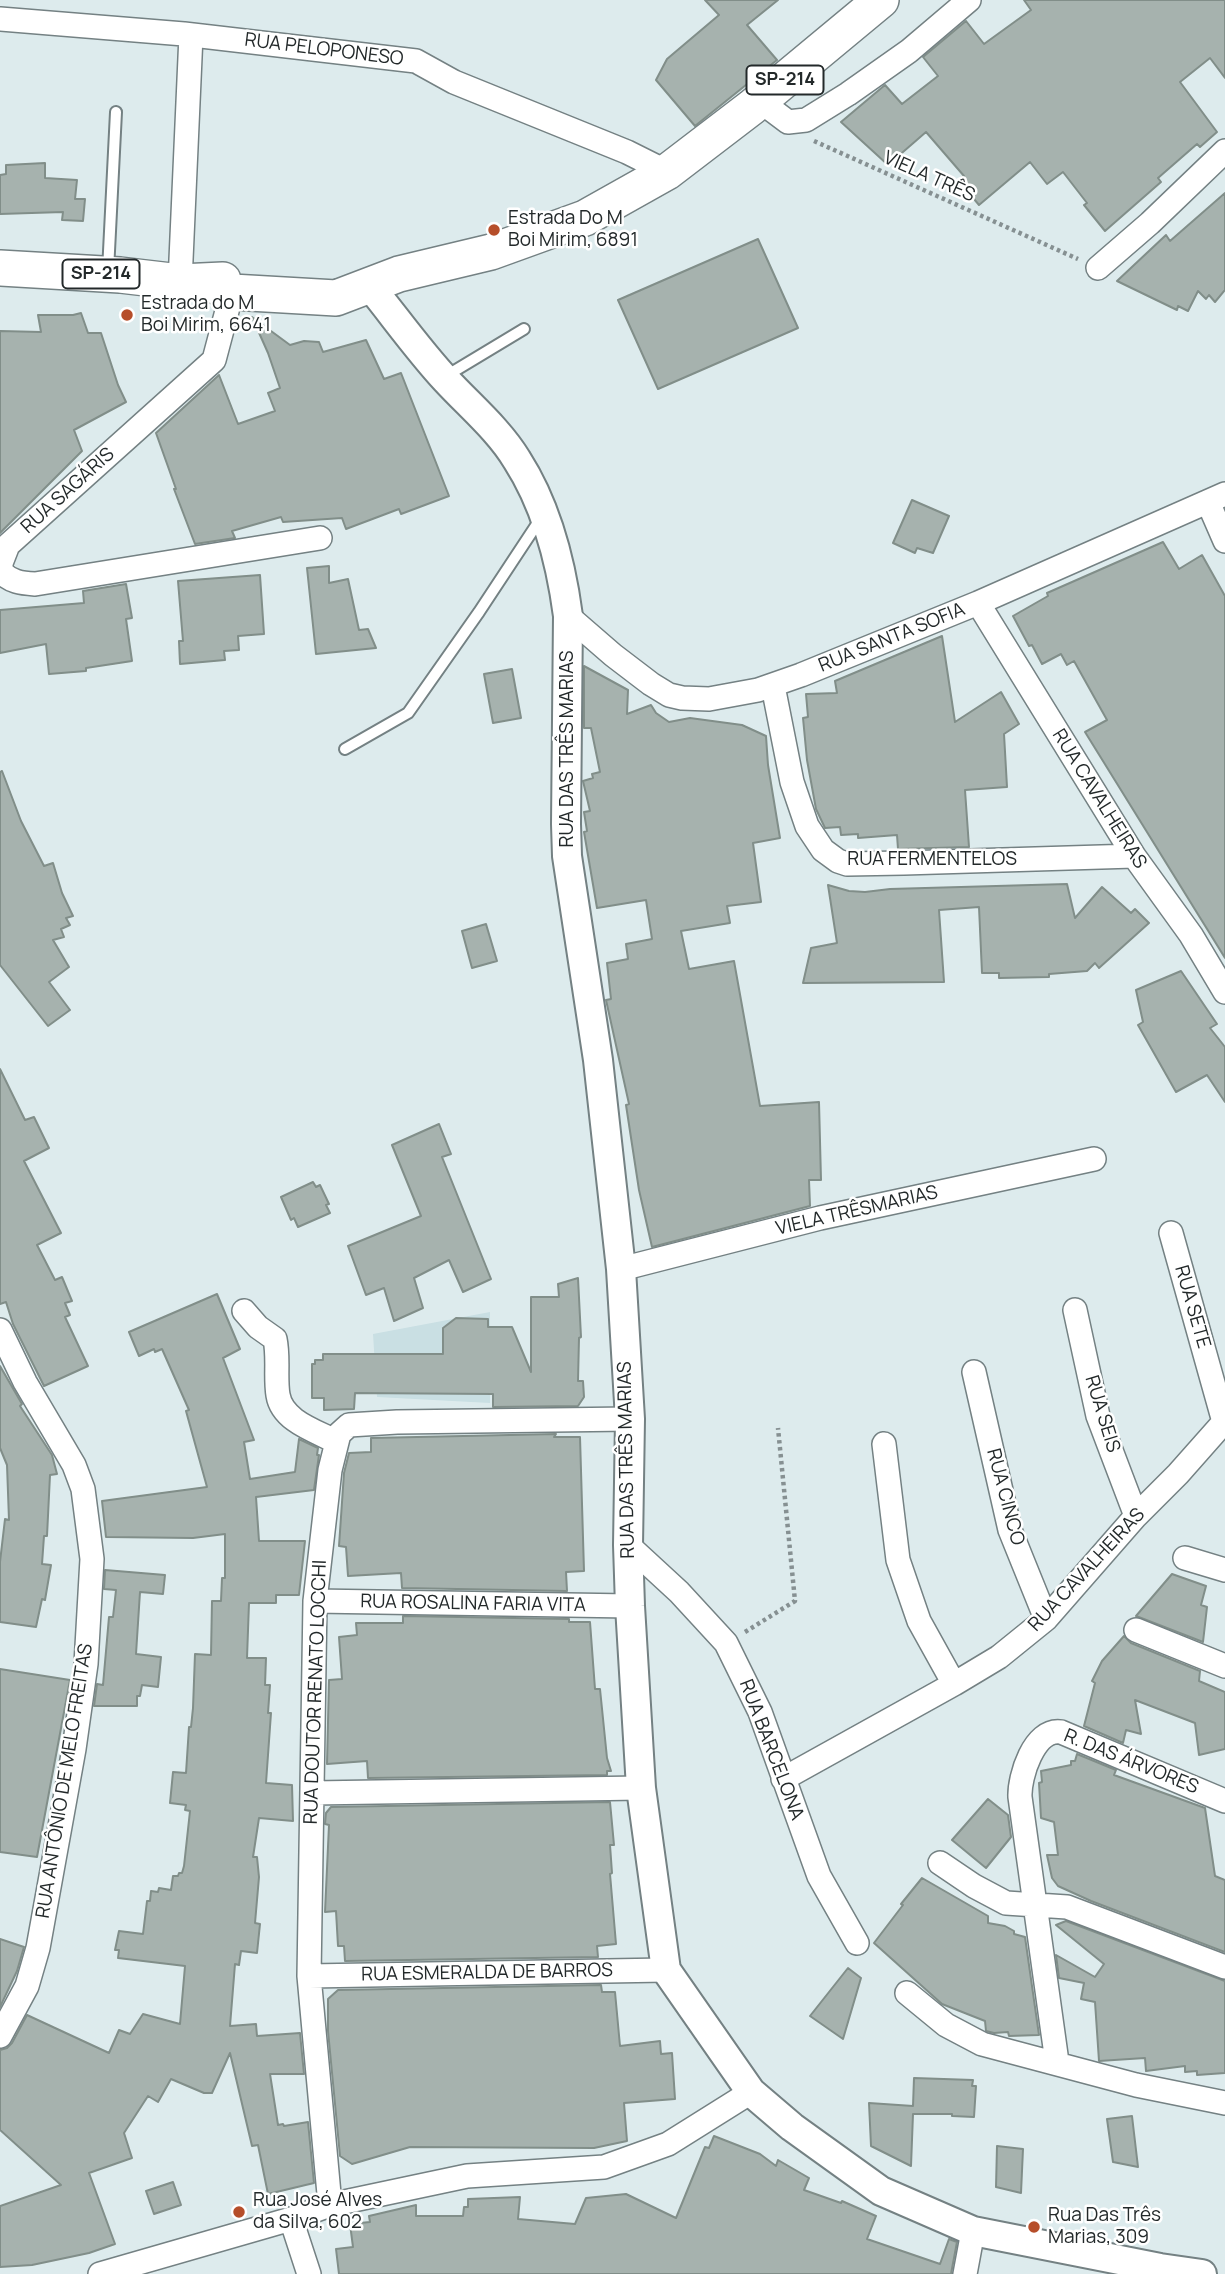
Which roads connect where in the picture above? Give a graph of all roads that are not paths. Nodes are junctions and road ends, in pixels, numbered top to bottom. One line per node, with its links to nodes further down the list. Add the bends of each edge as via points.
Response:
1 (881, 0): 5 (main road, SP-214)
2 (969, 0): 5 (street, via 909,51 806,120 788,122)
3 (0, 19): 4 (street, RUA PELOPONESO)
4 (191, 34): 8 (street, RUA PELOPONESO, via 416,61 454,82); 13 (street)
5 (760, 101): 8 (main road, SP-214)
6 (116, 112): 11 (lane)
7 (1225, 152): 10 (street)
8 (667, 172): 12 (main road, SP-214, via 585,218 491,252)
9 (0, 268): 11 (main road, SP-214)
10 (1098, 268)
11 (108, 274): 13 (main road, SP-214)
12 (384, 280): 13 (main road, SP-214, via 356,274); 15 (street, RUA DAS TRÊS MARIAS)
13 (205, 285): 18 (street, RUA SAGÁRIS, via 214,360 8,545 1,572 19,583 35,584)
14 (524, 329): 15 (lane)
15 (443, 377): 17 (street, RUA DAS TRÊS MARIAS, via 517,460)
16 (1216, 498): 19 (street); 20 (street, RUA SANTA SOFIA)
17 (543, 516): 21 (street, RUA DAS TRÊS MARIAS, via 564,585); 23 (lane, via 408,713)
18 (320, 538)
19 (1225, 541)
20 (978, 603): 22 (street, RUA SANTA SOFIA); 24 (street, RUA CAVALHEIRAS)
21 (568, 616): 22 (street, RUA SANTA SOFIA, via 669,695 709,699); 28 (street, RUA DAS TRÊS MARIAS, via 567,856 598,1060)
22 (773, 686): 24 (street, RUA FERMENTELOS, via 792,782 807,826 823,850 838,861)
23 (345, 749)
24 (1134, 856): 25 (street, RUA CAVALHEIRAS)
25 (1225, 992)
26 (1094, 1159): 28 (street, VIELA TRÊSMARIAS, via 820,1218)
27 (1171, 1233): 34 (street, RUA SETE)
28 (621, 1269): 33 (street, RUA DAS TRÊS MARIAS)
29 (1075, 1310): 37 (street, RUA SEIS, via 1098,1416)
30 (244, 1311): 35 (street, via 275,1339 278,1396 284,1411)
31 (0, 1330): 58 (street, RUA ANTÔNIO DE MELO FREITAS, via 74,1465 83,1489 92,1559 86,1664 38,1948 27,1986)
32 (975, 1372): 43 (street, RUA CINCO, via 1010,1530)
33 (630, 1419): 35 (street, via 356,1424 345,1427); 38 (street, RUA DAS TRÊS MARIAS)
34 (1225, 1421): 37 (street, RUA CAVALHEIRAS)
35 (337, 1442): 41 (street, RUA DOUTOR RENATO LOCCHI)
36 (884, 1444): 46 (street, via 898,1560 919,1621)
37 (1136, 1516): 43 (street, RUA CAVALHEIRAS)
38 (628, 1545): 42 (street, RUA DAS TRÊS MARIAS); 47 (street, RUA BARCELONA, via 726,1643 760,1712)
39 (1185, 1558): 40 (street)
40 (1225, 1570)
41 (315, 1601): 42 (street, RUA ROSALINA FARIA VITA); 49 (street, RUA DOUTOR RENATO LOCCHI)
42 (630, 1606): 48 (street, RUA DAS TRÊS MARIAS)
43 (1046, 1619): 46 (street, RUA CAVALHEIRAS, via 999,1657)
44 (1136, 1630): 45 (street)
45 (1225, 1666)
46 (954, 1684): 47 (street, RUA CAVALHEIRAS)
47 (783, 1779): 53 (street, RUA BARCELONA, via 819,1876)
48 (641, 1788): 49 (street); 55 (street, RUA DAS TRÊS MARIAS)
49 (312, 1793): 56 (street, RUA DOUTOR RENATO LOCCHI)
50 (1225, 1801): 52 (street, R. DAS ÁRVORES, via 1072,1736 1055,1731 1049,1734 1027,1760 1020,1787)
51 (940, 1863): 52 (street, via 991,1897 1006,1903)
52 (1036, 1904): 54 (street, via 1067,1906); 59 (street)
53 (857, 1943)
54 (1225, 1967)
55 (666, 1970): 56 (street, RUA ESMERALDA DE BARROS); 60 (street, RUA DAS TRÊS MARIAS)
56 (309, 1976): 62 (street, RUA DOUTOR RENATO LOCCHI)
57 (907, 1993): 59 (street, via 946,2025 982,2044)
58 (0, 2036)
59 (1057, 2062): 61 (street, via 1136,2085)
60 (751, 2092): 62 (street, via 668,2144 604,2167 467,2176); 64 (street, RUA DAS TRÊS MARIAS, via 881,2191)
61 (1225, 2103)
62 (330, 2204): 63 (street)
63 (291, 2219): 65 (street); 66 (street)
64 (973, 2231): 67 (street); 68 (street, RUA DAS TRÊS MARIAS)
65 (100, 2274)
66 (309, 2274)
67 (965, 2274)
68 (1202, 2274)

